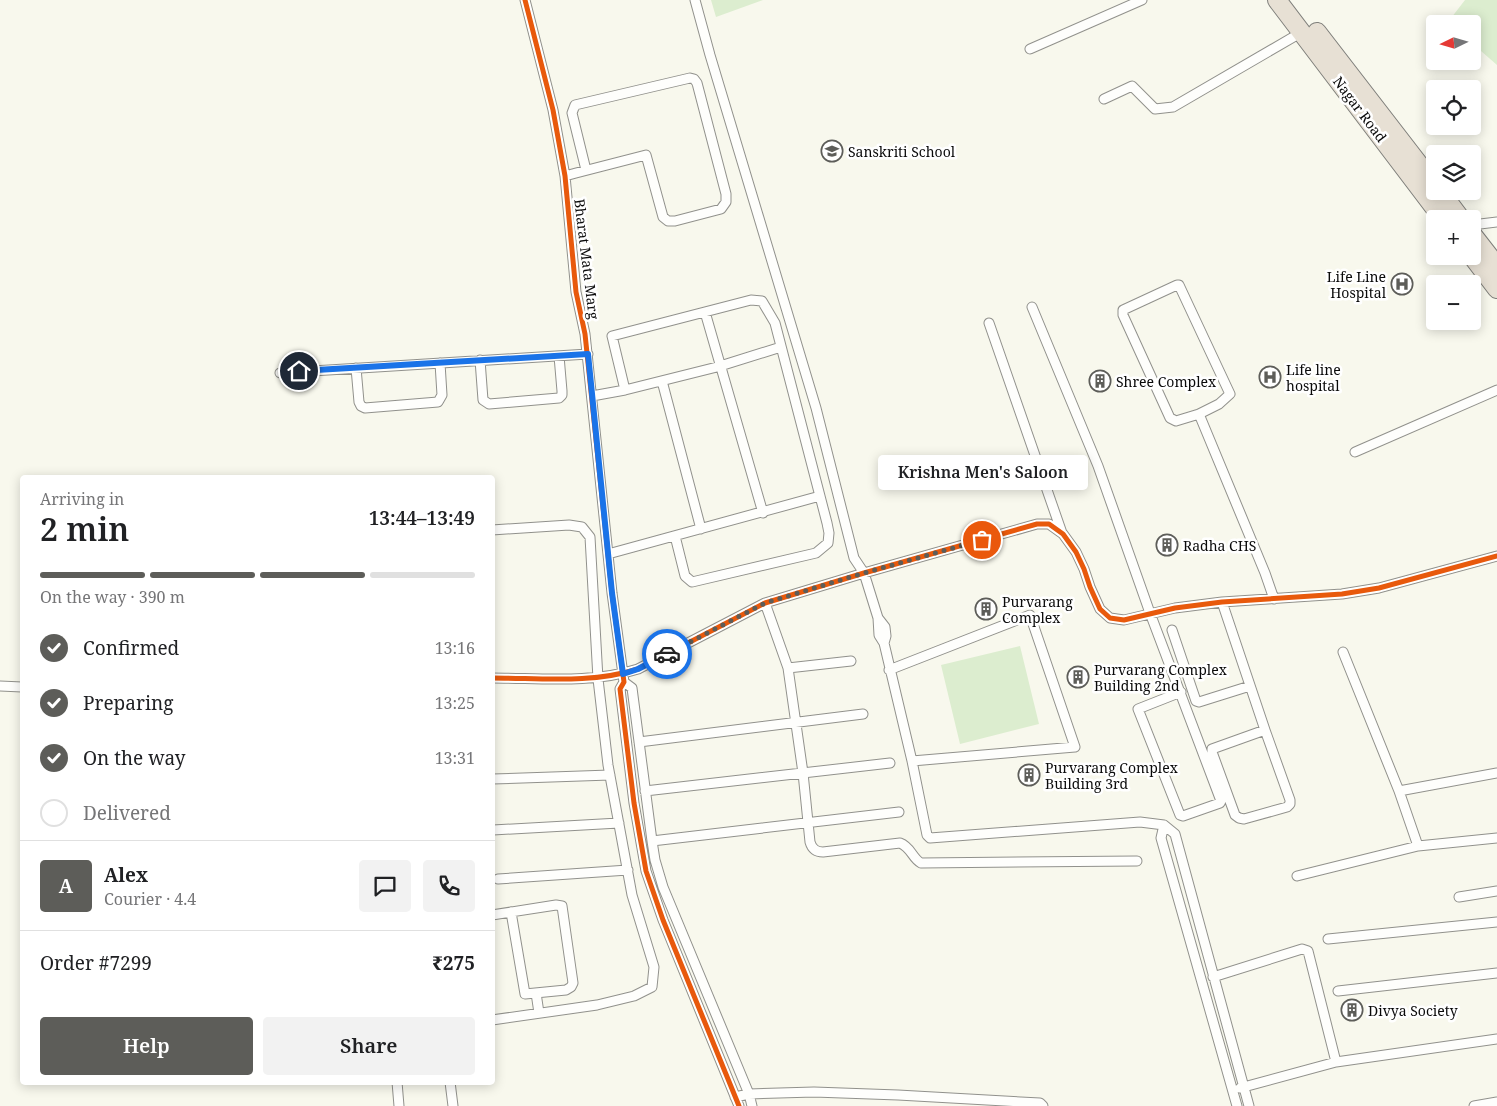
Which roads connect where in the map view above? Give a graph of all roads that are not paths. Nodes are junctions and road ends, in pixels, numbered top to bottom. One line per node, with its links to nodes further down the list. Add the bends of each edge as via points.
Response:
1 (525, 0): 11 (street, Bharat Mata Marg, via 553,110)
2 (695, 0): 44 (street, via 816,408 854,558)
3 (1142, 0): 7 (street)
4 (1277, 0): 6 (highway, Nagar Road)
5 (1292, 0): 10 (highway, Nagar Road)
6 (1302, 32): 8 (street, via 1173,107 1155,109 1132,86); 12 (highway, Nagar Road)
7 (1030, 49)
8 (1104, 99)
9 (586, 170): 9 (street, via 572,113 575,105 690,78 697,82 726,202 722,209 668,221 663,217 646,154); 11 (street)
10 (1426, 173)
11 (565, 176): 23 (street, Bharat Mata Marg, via 576,292)
12 (1436, 210)
13 (1497, 222): 14 (street)
14 (1481, 224)
15 (1481, 246): 17 (highway)
16 (1479, 265): 18 (highway)
17 (1497, 266)
18 (1497, 289)
19 (1032, 308): 48 (street, via 1098,466)
20 (705, 312): 22 (street, via 751,300 762,301 774,323); 27 (street); 31 (street, via 612,336)
21 (989, 323): 40 (street)
22 (781, 347): 27 (street); 36 (street)
23 (588, 354): 24 (street); 33 (street, Bharat Mata Marg)
24 (559, 356): 25 (street); 25 (street, via 560,398 489,404 483,400)
25 (480, 360): 26 (street)
26 (440, 363): 28 (street); 28 (street, via 442,395 438,402 365,408 359,402)
27 (721, 366): 30 (street); 37 (street)
28 (356, 368): 29 (street)
29 (280, 373)
30 (662, 380): 31 (street); 38 (street)
31 (625, 390): 33 (street)
32 (1497, 390): 35 (street)
33 (592, 396): 42 (street, Bharat Mata Marg)
34 (1199, 414): 34 (street, via 1176,421 1170,418 1123,314 1124,310 1176,285 1179,285 1230,394); 45 (street)
35 (1355, 452)
36 (820, 496): 37 (street); 41 (street, via 829,533 828,543 816,553 798,558 692,582 685,576)
37 (763, 513): 38 (street)
38 (701, 529): 41 (street)
39 (495, 530): 56 (street, via 570,525 582,527 590,537)
40 (1063, 534): 44 (street, via 1049,524 1037,524); 48 (street, via 1076,552 1100,609 1110,618 1124,620)
41 (675, 536): 42 (street)
42 (608, 554): 55 (street, Bharat Mata Marg)
43 (1497, 556): 45 (street, via 1379,588)
44 (864, 573): 47 (street); 53 (street)
45 (1274, 599): 46 (street)
46 (1222, 602): 48 (street); 58 (street)
47 (765, 603): 52 (street); 55 (street)
48 (1150, 613): 60 (street)
49 (1172, 630): 58 (street, via 1196,701)
50 (1343, 652): 72 (street)
51 (851, 661): 52 (street)
52 (788, 668): 62 (street)
53 (889, 670): 65 (street); 65 (street, via 1030,615 1075,747)
54 (495, 678): 56 (street)
55 (624, 678): 56 (street); 64 (street, via 632,688); 108 (street, via 620,690 646,871 662,920)
56 (598, 679): 69 (street)
57 (0, 686): 59 (street)
58 (1250, 686): 63 (street)
59 (20, 687)
60 (1181, 692): 60 (street, via 1138,709 1183,816 1221,801)
61 (863, 714): 62 (street)
62 (795, 722): 64 (street); 67 (street)
63 (1265, 730): 63 (street, via 1290,804 1239,818 1235,815 1212,750)
64 (639, 742): 71 (street)
65 (912, 761): 76 (street, via 930,838 1140,822)
66 (890, 763): 67 (street)
67 (803, 773): 71 (street); 74 (street)
68 (1497, 773): 72 (street)
69 (610, 775): 70 (street); 75 (street)
70 (495, 779)
71 (645, 791): 79 (street)
72 (1399, 791): 80 (street)
73 (899, 812): 74 (street)
74 (808, 821): 79 (street); 81 (street, via 812,847 816,852 900,843 922,862)
75 (619, 823): 77 (street); 84 (street)
76 (1164, 825): 82 (street, via 1175,834); 83 (street, via 1161,838)
77 (495, 830)
78 (1497, 838): 80 (street)
79 (652, 842): 107 (street, via 663,887)
80 (1418, 846): 85 (street)
81 (1137, 861)
82 (1183, 865): 83 (street); 93 (street)
83 (1171, 868): 94 (street)
84 (628, 870): 86 (street); 99 (street, via 632,895 654,967 652,987 634,996 597,1005)
85 (1297, 876)
86 (498, 879)
87 (1497, 891): 88 (street)
88 (1459, 898)
89 (511, 912): 90 (street); 98 (street, via 525,994); 98 (street, via 556,905 562,906 564,912 572,987)
90 (495, 915)
91 (1497, 922): 92 (street)
92 (1328, 940)
93 (1210, 967): 94 (street); 96 (street)
94 (1199, 970): 106 (street)
95 (1497, 973): 97 (street)
96 (1213, 977): 102 (street, via 1302,949 1308,951); 105 (street)
97 (1338, 991)
98 (536, 993): 99 (street)
99 (539, 1013): 100 (street)
100 (495, 1020)
101 (1497, 1039): 102 (street)
102 (1336, 1062): 105 (street)
103 (397, 1085): 110 (street)
104 (450, 1085): 111 (street)
105 (1243, 1087): 106 (street); 115 (street)
106 (1233, 1090): 114 (street)
107 (749, 1094): 108 (street); 112 (street); 113 (street, via 898,1095 1040,1103)
108 (737, 1101)
109 (1497, 1102): 116 (street)
110 (399, 1106)
111 (454, 1106)
112 (752, 1106)
113 (1043, 1106)
114 (1237, 1106)
115 (1249, 1106)
116 (1474, 1106)

